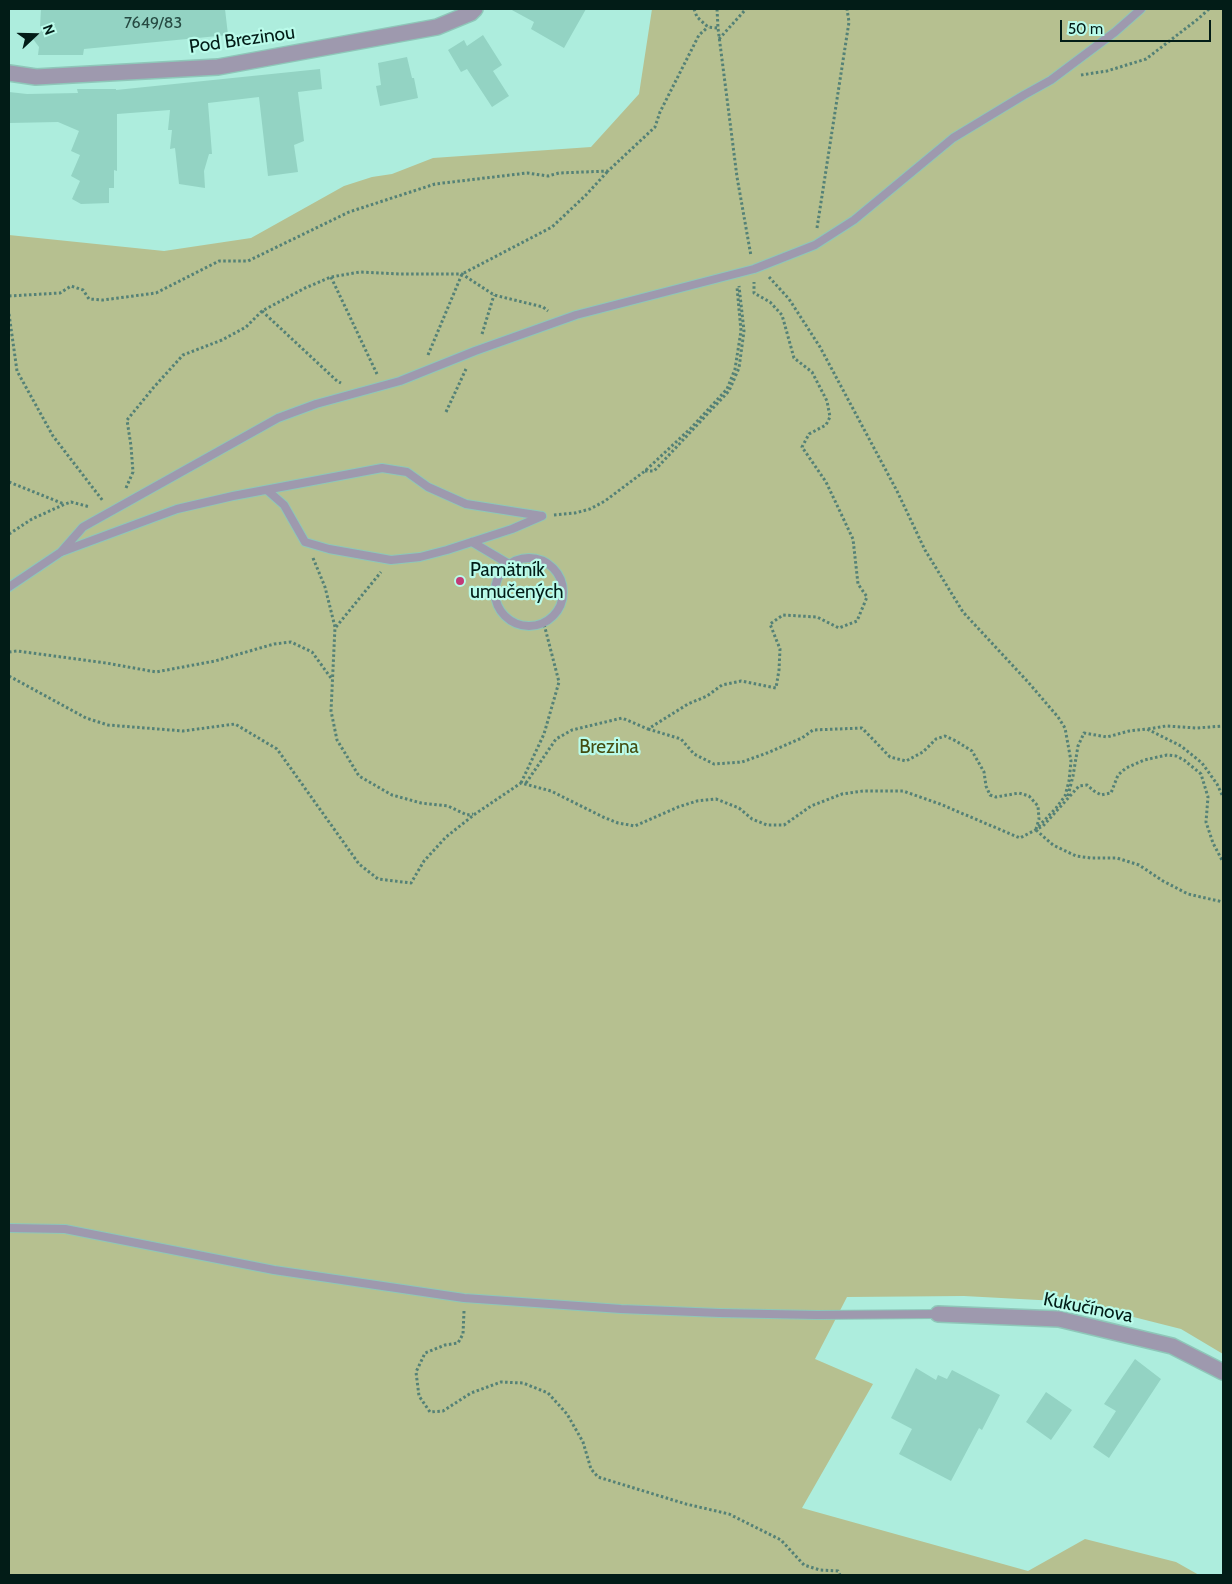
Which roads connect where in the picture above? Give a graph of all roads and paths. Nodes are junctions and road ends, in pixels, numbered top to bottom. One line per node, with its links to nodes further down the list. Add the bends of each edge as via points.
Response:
1 (475, 9): 11 (street, Pod Brezinou, via 437,27 218,67 36,77)
2 (694, 9): 8 (path, via 697,17)
3 (717, 9): 9 (path)
4 (746, 9): 10 (path)
5 (847, 9): 14 (path, via 849,22)
6 (1141, 9): 14 (lane, via 1050,80 953,138 854,220)
7 (1209, 9): 12 (path, via 1146,59)
8 (708, 26): 9 (path); 13 (path, via 699,35 655,127)
9 (718, 28): 10 (path)
10 (719, 39): 15 (path, via 737,177)
11 (9, 73)
12 (1079, 76)
13 (608, 171): 16 (path, via 552,227); 21 (path, via 548,176 527,173 435,184 349,212 248,261 219,261 156,293 89,299 83,290 71,286 60,292)
14 (814, 245): 15 (lane)
15 (754, 269): 17 (lane); 50 (path, via 754,293 770,302 782,315 794,358 812,372 827,401 830,417 826,425 809,434 802,447 826,482 853,539 858,584 867,597 857,621 839,628 809,616 783,615 770,624 780,649 776,688 741,681 722,685); 56 (path, via 763,271 789,299 820,347 926,550 963,612 1028,682 1065,728 1071,761 1069,781 1056,808)
16 (462, 274): 18 (path, via 360,272); 20 (path); 26 (path)
17 (735, 274): 24 (lane); 30 (path, via 741,291 744,331 739,368 730,391 654,471)
18 (331, 277): 22 (path); 27 (path)
19 (738, 292): 30 (path, via 741,331 735,369 727,389)
20 (494, 295): 24 (path, via 543,307 552,314); 25 (path)
21 (9, 296)
22 (262, 311): 28 (path, via 337,381); 34 (path, via 246,327 183,355 127,420 133,472)
23 (9, 314): 35 (path, via 17,371 53,436)
24 (555, 323): 25 (lane)
25 (475, 351): 26 (lane); 29 (path)
26 (421, 372): 27 (lane)
27 (383, 386): 28 (lane)
28 (366, 390): 34 (lane, via 278,418)
29 (446, 412)
30 (645, 471): 36 (path, via 590,509)
31 (9, 482): 33 (path)
32 (267, 490): 36 (lane, via 382,468 407,472 466,504); 38 (lane, via 284,505); 40 (lane, via 177,509)
33 (65, 504): 35 (path, via 71,502); 37 (path)
34 (122, 505): 35 (lane)
35 (110, 511): 40 (lane, via 83,527)
36 (542, 516): 39 (lane, via 512,530)
37 (9, 534)
38 (305, 542): 41 (lane); 45 (path, via 326,587)
39 (472, 542): 41 (lane, via 420,557); 42 (lane)
40 (61, 552): 43 (lane)
41 (391, 560): 45 (path)
42 (509, 564): 44 (lane, via 497,579 495,589 499,610 515,624); 44 (lane, via 534,558 551,565 558,573 563,587 562,601 559,610)
43 (9, 587)
44 (544, 624): 52 (path, via 559,682 544,734)
45 (336, 627): 48 (path)
46 (9, 652): 48 (path, via 156,672 291,642 312,652)
47 (9, 676): 55 (path, via 86,718 108,725 183,731 235,724 277,748 359,864 378,879 411,883 446,837)
48 (331, 678): 55 (path, via 331,711 337,740 359,776 392,795 448,806 467,815)
49 (1223, 726): 51 (path)
50 (648, 729): 52 (path, via 622,718 572,730 556,739); 56 (path, via 681,739 694,754 714,764 742,762 802,738 813,730 862,728 890,757 906,761 945,736 972,752 984,772 990,794 996,797 1019,793 1029,796 1038,806)
51 (1147, 729): 53 (path, via 1181,746 1202,763); 54 (path, via 1107,737 1084,733 1078,746)
52 (524, 783): 55 (path); 56 (path, via 551,791 602,817 636,826 678,807 716,799 767,825 784,824 811,806 842,794 903,791 1020,838)
53 (1223, 797)
54 (1067, 799): 56 (path); 57 (path, via 1079,786 1087,784 1101,795 1111,793 1118,775 1126,768 1144,760 1176,756 1201,774 1208,797 1206,822)
55 (475, 814)
56 (1036, 830): 58 (path, via 1053,845 1076,856 1116,858 1139,864 1188,894)
57 (1223, 862)
58 (1223, 902)
59 (9, 1228): 60 (lane, via 65,1229 274,1270 464,1298 720,1313)
60 (938, 1314): 62 (street, Kukučínova, via 1059,1319 1172,1346)
61 (464, 1326): 63 (path, via 458,1342 425,1353 416,1372 419,1396 430,1412 442,1411 471,1393 501,1382 523,1383 548,1393 567,1414 598,1478 729,1514 781,1540 804,1565 838,1571)
62 (1223, 1372)
63 (840, 1575)

